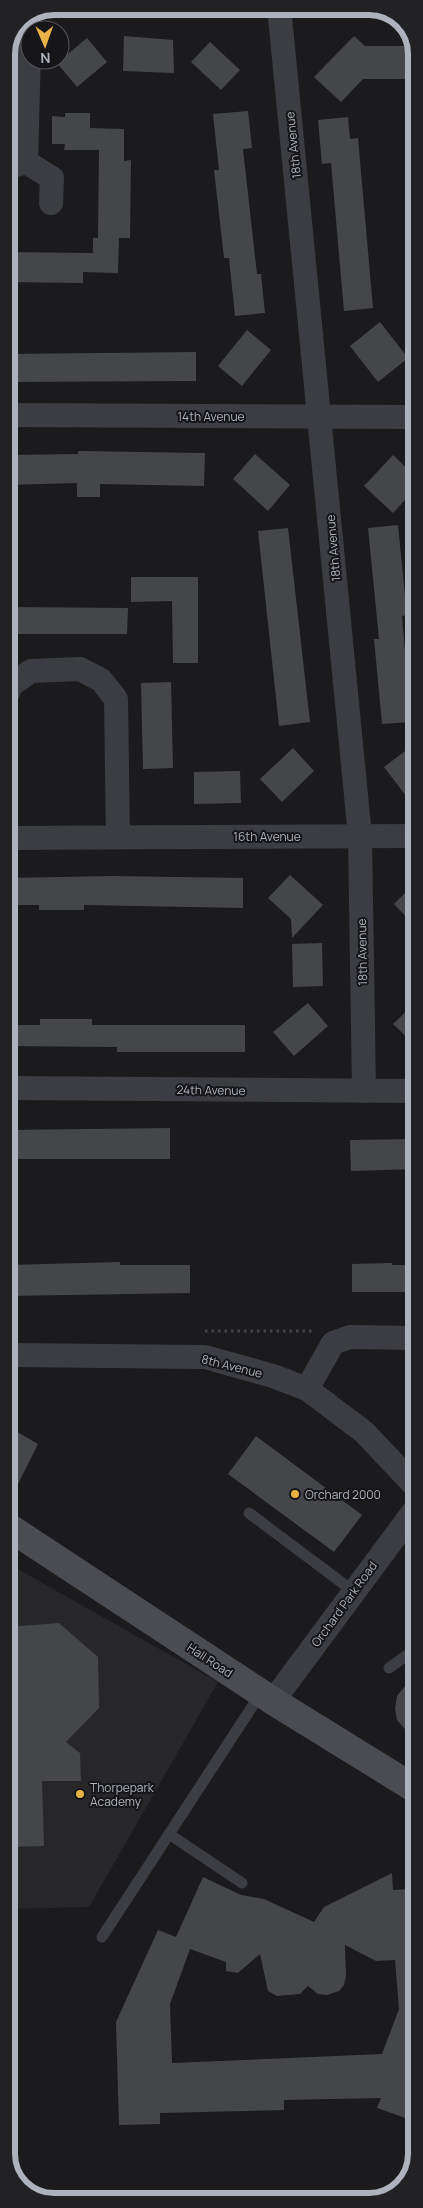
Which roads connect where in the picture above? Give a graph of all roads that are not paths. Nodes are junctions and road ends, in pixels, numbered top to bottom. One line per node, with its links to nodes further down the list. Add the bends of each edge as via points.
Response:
1 (280, 15): 6 (street, 18th Avenue)
2 (29, 25): 3 (street)
3 (16, 165): 4 (street, via 52,178)
4 (50, 203)
5 (15, 415): 6 (street, 14th Avenue)
6 (320, 416): 7 (street, 14th Avenue); 9 (street, 18th Avenue)
7 (408, 417)
8 (15, 682): 12 (street, via 31,671 80,669 101,680 116,698)
9 (360, 836): 10 (street, 16th Avenue); 12 (street, 16th Avenue); 14 (street, 18th Avenue)
10 (408, 836)
11 (15, 838): 12 (street, 16th Avenue)
12 (118, 838)
13 (15, 1088): 14 (street, 24th Avenue)
14 (364, 1091): 15 (street, 24th Avenue)
15 (408, 1091)
16 (408, 1338): 18 (street, via 350,1337 333,1343)
17 (15, 1355): 18 (street, 8th Avenue, via 205,1356)
18 (307, 1389): 19 (street, 8th Avenue, via 364,1432)
19 (408, 1478)
20 (249, 1513): 23 (lane)
21 (408, 1519): 23 (street, Orchard Park Road)
22 (15, 1531): 26 (street, Hall Road)
23 (353, 1591): 26 (street, Orchard Park Road)
24 (408, 1654): 25 (lane)
25 (389, 1668)
26 (267, 1697): 27 (street, Hall Road); 28 (lane)
27 (408, 1784)
28 (169, 1834): 29 (lane); 30 (lane)
29 (242, 1882)
30 (102, 1937)

